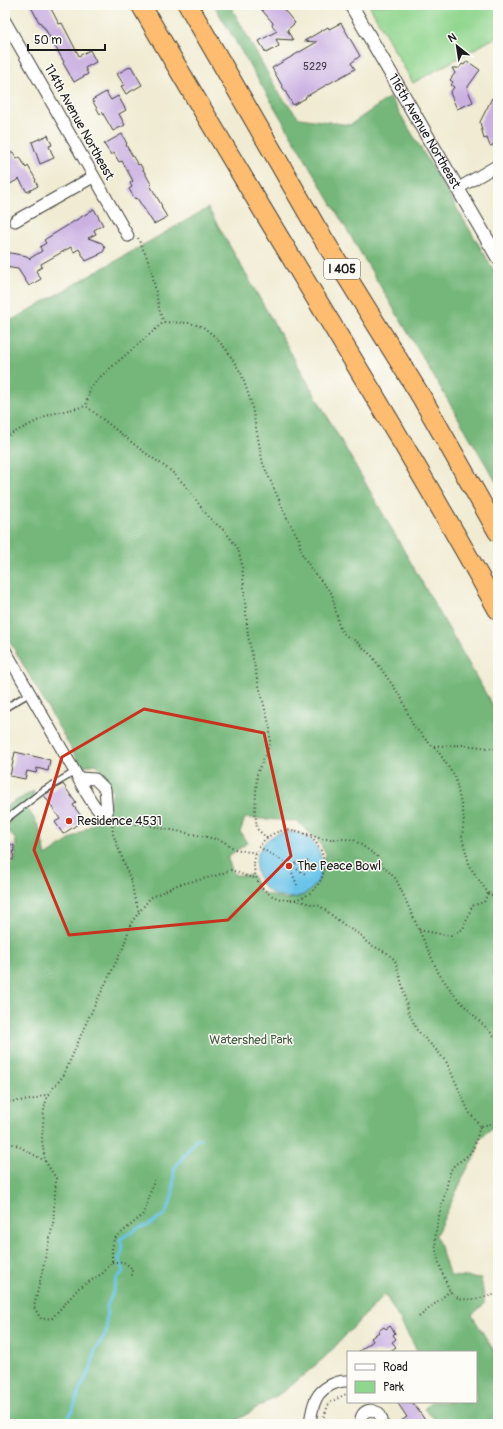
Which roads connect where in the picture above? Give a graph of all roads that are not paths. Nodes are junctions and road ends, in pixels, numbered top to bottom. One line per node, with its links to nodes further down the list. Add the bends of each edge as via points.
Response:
1 (141, 5): 12 (highway, I 405, via 386,416)
2 (188, 5): 11 (highway, I 405, via 316,227 422,398)
3 (351, 5): 7 (street, 116th Avenue Northeast)
4 (5, 21): 6 (street, 114th Avenue Northeast)
5 (498, 165): 7 (street)
6 (93, 176): 8 (street); 9 (street, 114th Avenue Northeast)
7 (458, 189): 10 (street, 116th Avenue Northeast)
8 (15, 221)
9 (128, 236)
10 (498, 258)
11 (498, 532)
12 (498, 610)
13 (5, 650): 14 (street)
14 (30, 693): 15 (lane); 16 (street)
15 (5, 708)
16 (77, 775): 16 (street, via 95,779 105,789 109,816 94,806); 17 (lane, via 44,790)
17 (5, 820)
18 (347, 1381): 20 (street, via 342,1380 328,1386 316,1397)
19 (371, 1406): 21 (street, via 361,1416); 22 (street, via 381,1416)
20 (310, 1424)
21 (361, 1424)
22 (381, 1424)

